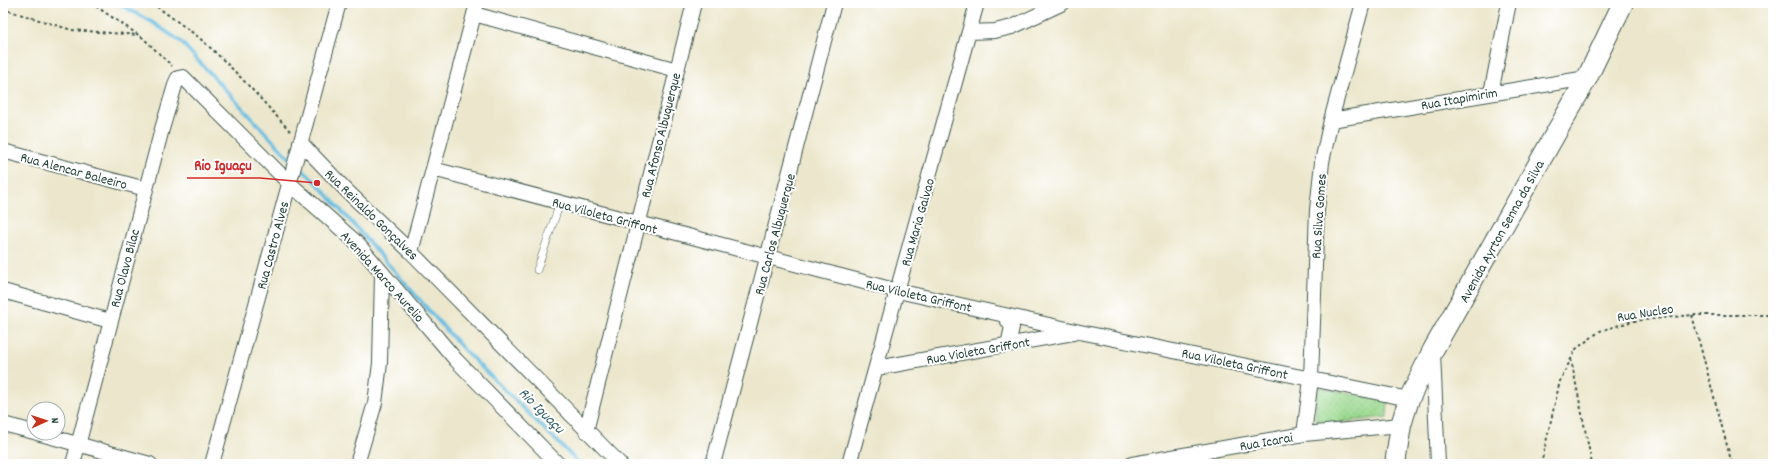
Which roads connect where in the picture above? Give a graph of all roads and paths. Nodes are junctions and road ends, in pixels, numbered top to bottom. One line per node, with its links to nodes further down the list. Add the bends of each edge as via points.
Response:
1 (91, 3): 14 (path)
2 (152, 3): 20 (path, via 196,36 251,88)
3 (339, 3): 20 (street, Rua Castro Alves)
4 (694, 3): 15 (street, Rua Afonso Albuquerque)
5 (834, 3): 28 (street, Rua Carlos Albuquerque)
6 (977, 3): 13 (street, Rua Maria Galvao)
7 (1063, 3): 13 (street, via 1012,27)
8 (1363, 3): 19 (street, Rua Silva Gomes)
9 (1509, 3): 18 (street)
10 (1624, 3): 17 (street, Avenida Ayrton Senna da Silva)
11 (475, 8): 15 (street); 22 (street)
12 (3, 9): 14 (path, via 72,30)
13 (970, 32): 32 (street, Rua Maria Galvao)
14 (138, 35): 16 (path, via 166,58)
15 (677, 70): 26 (street, Rua Afonso Albuquerque)
16 (183, 77): 23 (street, Avenida Marco Aurelio); 24 (street, Rua Olavo Bilac, via 178,78 176,82)
17 (1587, 78): 18 (street, Rua Itapimirim); 39 (street, Avenida Ayrton Senna da Silva)
18 (1491, 93): 19 (street, Rua Itapimirim)
19 (1331, 120): 42 (street, Rua Silva Gomes, via 1322,162 1317,210)
20 (299, 146): 23 (street, Rua Castro Alves); 27 (street, Rua Reinaldo Gonçalves)
21 (3, 151): 24 (street, Rua Alencar Baleeiro)
22 (433, 169): 25 (street, Rua Viloleta Griffont); 27 (street)
23 (290, 178): 30 (street, Avenida Marco Aurelio, via 357,243); 54 (street, Rua Castro Alves)
24 (146, 189): 36 (street, Rua Olavo Bilac)
25 (560, 203): 26 (street, Rua Viloleta Griffont); 29 (lane)
26 (637, 224): 28 (street, Rua Viloleta Griffont); 47 (street, Rua Afonso Albuquerque)
27 (412, 252): 47 (street, Rua Reinaldo Gonçalves)
28 (768, 256): 32 (street, Rua Viloleta Griffont); 58 (street, Rua Carlos Albuquerque)
29 (537, 270)
30 (382, 274): 55 (street, via 380,363 375,403); 56 (street, Avenida Marco Aurelio, via 456,360)
31 (3, 291): 36 (street)
32 (898, 291): 33 (street, Rua Viloleta Griffont); 41 (street, Rua Maria Galvao)
33 (1004, 314): 37 (street, Rua Viloleta Griffont); 38 (street, via 1012,327)
34 (1773, 315): 35 (path, Rua Nucleo)
35 (1692, 316): 40 (path, Rua Nucleo, via 1633,321 1600,331 1576,349); 65 (path)
36 (110, 321): 50 (street, Rua Olavo Bilac)
37 (1080, 332): 38 (street, Rua Violeta Griffont); 42 (street, Rua Viloleta Griffont)
38 (1008, 345): 41 (street, Rua Violeta Griffont)
39 (1433, 350): 43 (street, Avenida Ayrton Senna da Silva); 62 (street)
40 (1571, 359): 63 (path, Rua Nucleo, via 1560,381); 64 (path)
41 (877, 368): 59 (street, Rua Maria Galvao)
42 (1311, 379): 43 (street, Rua Viloleta Griffont); 48 (street, Rua Silva Gomes)
43 (1409, 399): 45 (street, Avenida Ayrton Senna da Silva)
44 (3, 424): 46 (street)
45 (1401, 425): 48 (street, Rua Icarai); 61 (street, Avenida Ayrton Senna da Silva)
46 (26, 430)
47 (586, 431): 57 (street, Rua Reinaldo Gonçalves)
48 (1304, 434): 51 (street, Rua Icarai)
49 (66, 441): 50 (street)
50 (78, 444): 52 (street, Rua Olavo Bilac); 53 (street)
51 (1171, 461): 60 (street, Rua Icarai)
52 (73, 464)
53 (150, 464)
54 (212, 464)
55 (357, 464)
56 (558, 464)
57 (620, 464)
58 (713, 464)
59 (849, 464)
60 (1132, 464)
61 (1396, 464)
62 (1438, 464)
63 (1541, 464)
64 (1592, 464)
65 (1732, 464)

